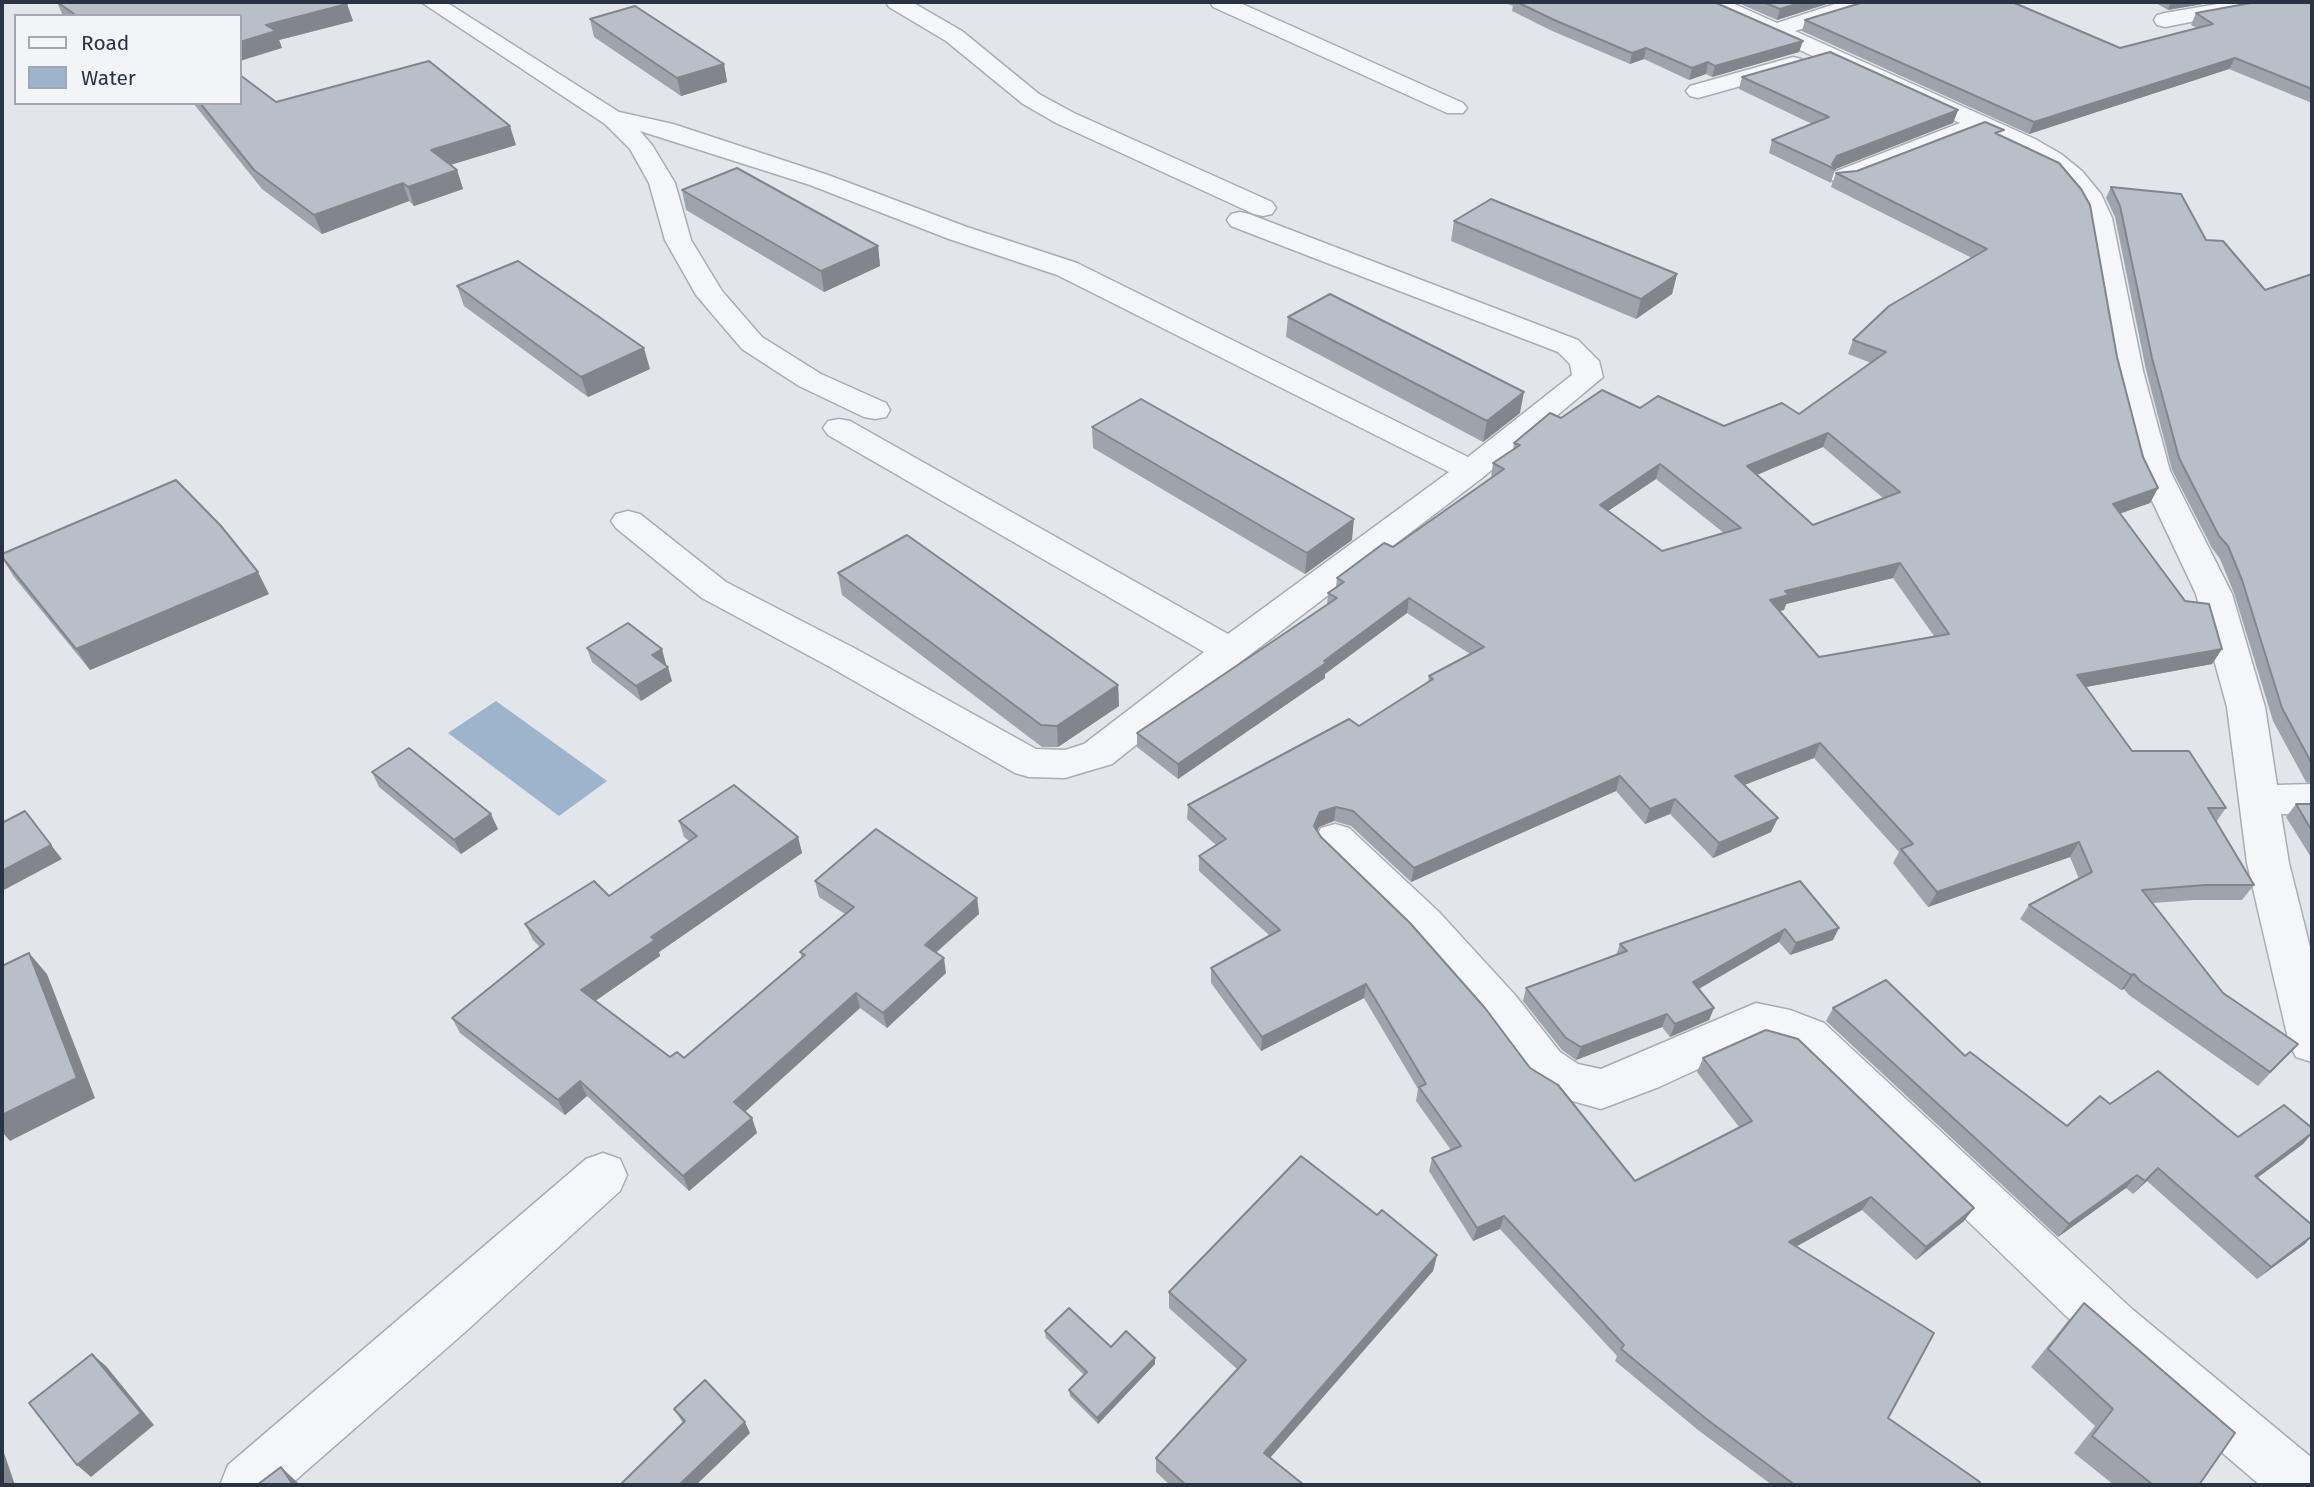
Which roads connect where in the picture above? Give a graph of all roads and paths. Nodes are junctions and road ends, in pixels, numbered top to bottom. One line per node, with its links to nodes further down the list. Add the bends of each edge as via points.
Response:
1 (432, 2): 12 (street)
2 (897, 2): 17 (street, via 954,36 1031,99 1251,214 1568,346 1584,361 1588,377)
3 (1221, 2): 11 (street)
4 (1713, 2): 8 (street)
5 (1862, 2): 8 (street)
6 (2259, 2): 7 (street)
7 (2165, 20)
8 (1777, 30): 9 (street)
9 (1829, 54): 10 (street); 13 (street)
10 (1698, 91)
11 (1455, 108)
12 (611, 117): 15 (street, via 640,145 662,183 678,240 710,295 752,343 810,380); 17 (street, via 664,129 819,180 1067,268)
13 (1979, 124): 14 (street); 21 (street, via 2052,159 2088,194 2099,218 2128,371 2154,471 2214,594 2246,707)
14 (1843, 177)
15 (875, 410)
16 (839, 428): 19 (street)
17 (1471, 471): 19 (street)
18 (628, 521): 19 (street, via 714,590 1028,763 1065,764 1098,754)
19 (1230, 651)
20 (2312, 799): 21 (street)
21 (2260, 800): 23 (street, via 2268,863)
22 (1335, 839): 27 (street, via 1424,924 1545,1066 1567,1081 1601,1089 1756,1022 1808,1037 2114,1327)
23 (2306, 997): 24 (street)
24 (2312, 1043)
25 (603, 1175): 26 (street)
26 (248, 1485)
27 (2302, 1485)

